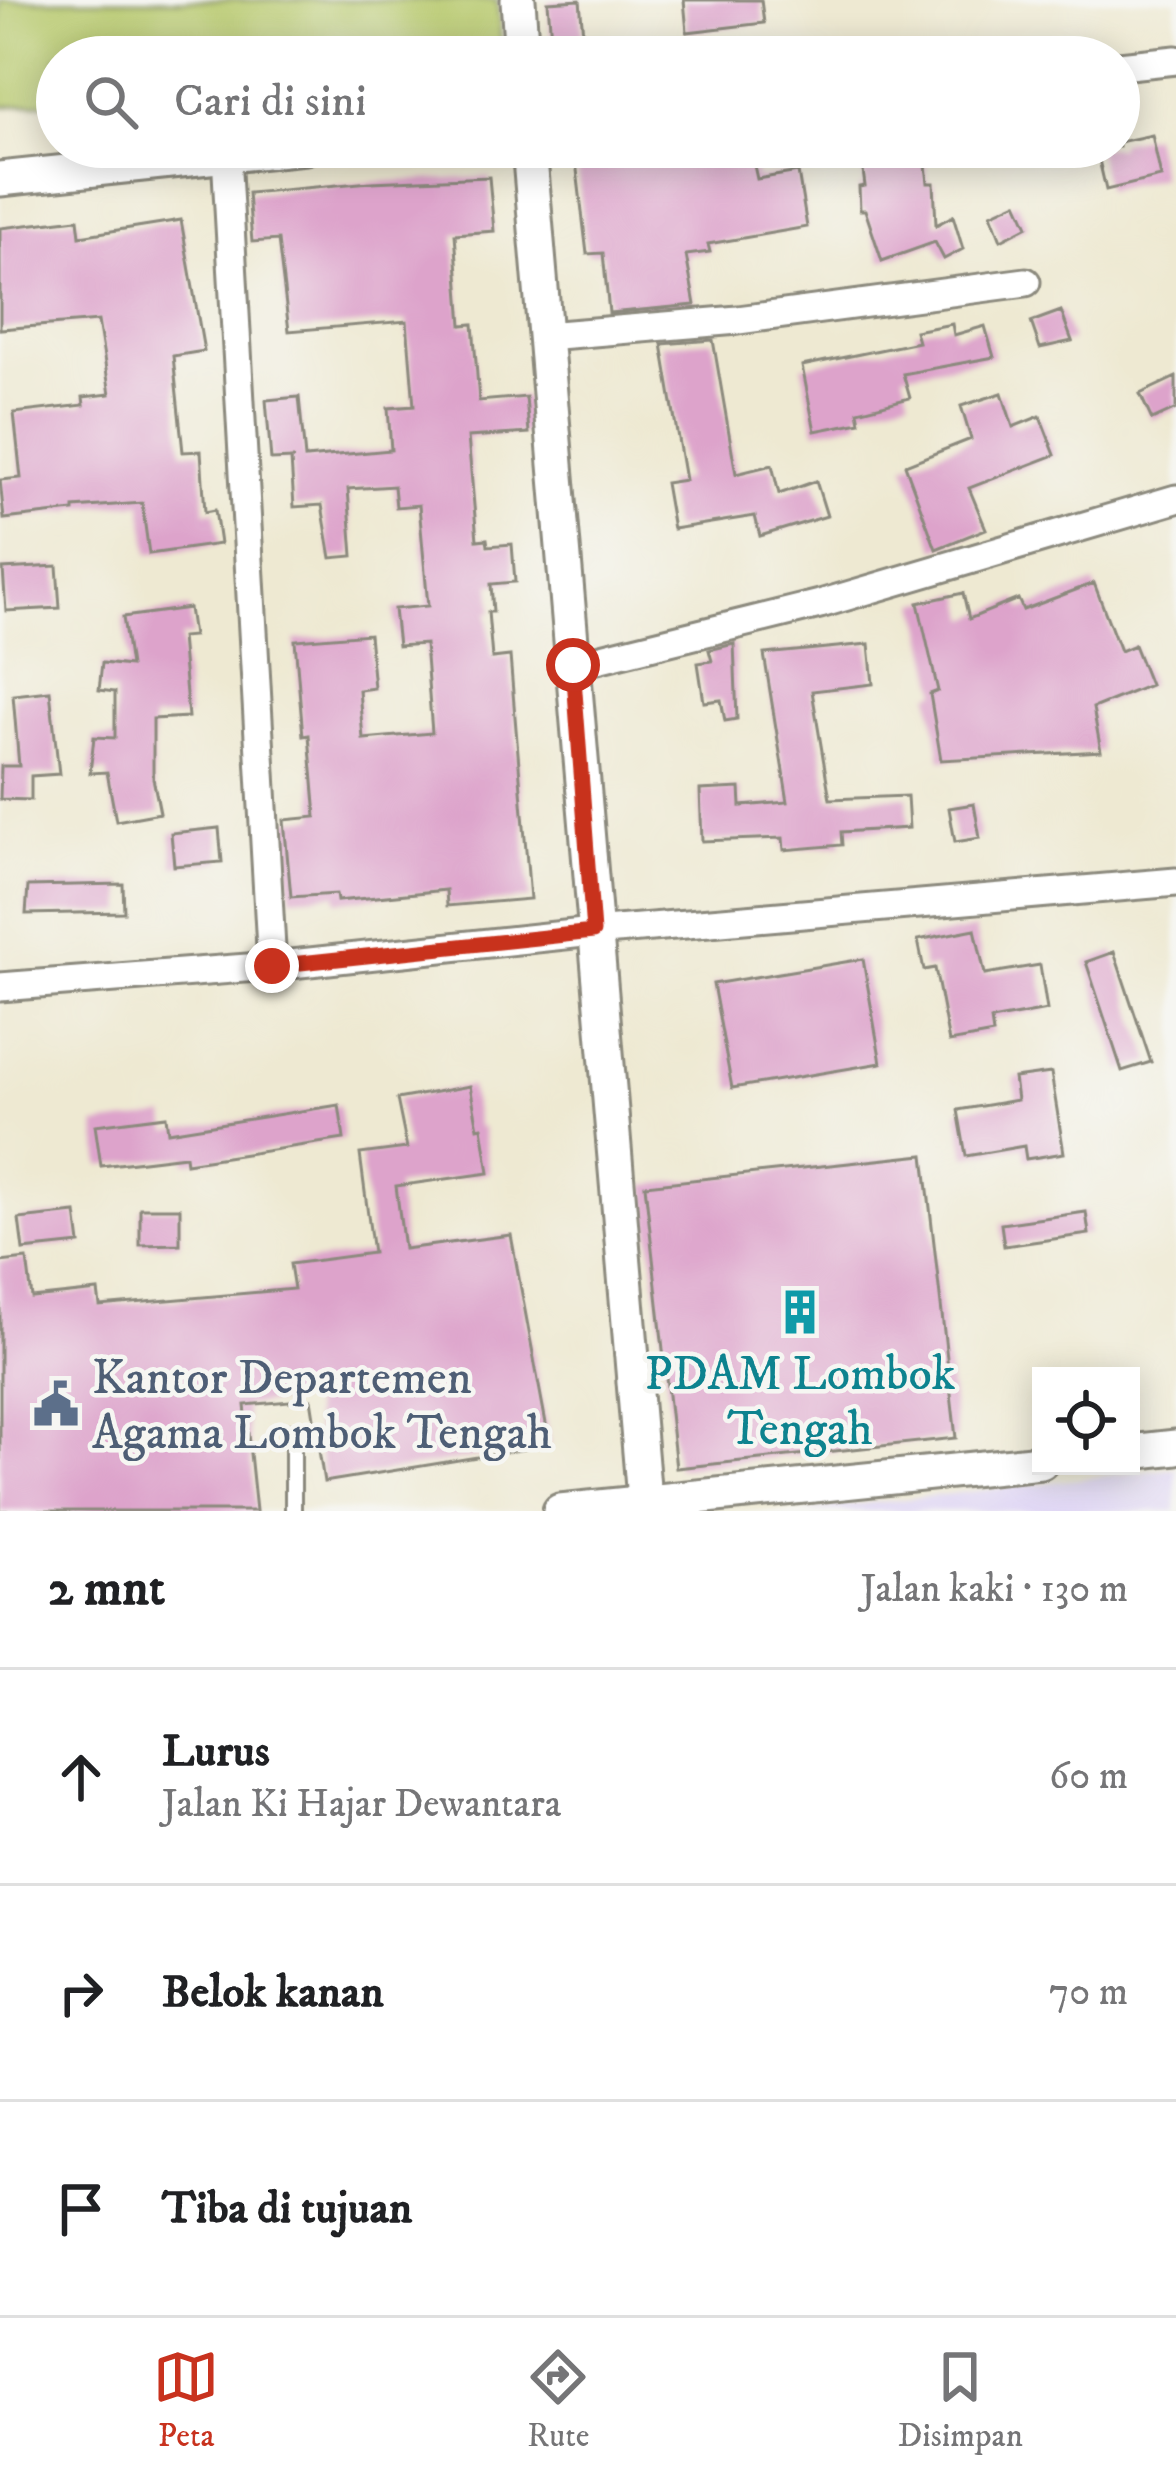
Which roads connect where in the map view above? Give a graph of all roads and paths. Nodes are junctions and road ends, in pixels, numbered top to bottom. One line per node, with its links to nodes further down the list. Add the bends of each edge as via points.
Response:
1 (518, 0): 2 (street)
2 (521, 36)
3 (1176, 61): 4 (street)
4 (1140, 64)
5 (104, 168): 8 (street)
6 (227, 168): 15 (street)
7 (531, 168): 10 (street)
8 (0, 179)
9 (1026, 282): 10 (street)
10 (545, 336): 12 (street)
11 (1176, 499): 12 (street, via 820,604)
12 (573, 665): 14 (street)
13 (1176, 882): 14 (street)
14 (593, 932): 15 (street); 21 (street)
15 (272, 966): 16 (street)
16 (0, 987)
17 (292, 1431): 22 (lane)
18 (1176, 1447): 19 (street)
19 (1140, 1451)
20 (1032, 1463): 21 (street, via 880,1471)
21 (645, 1508): 23 (street)
22 (293, 1511)
23 (560, 1511)

